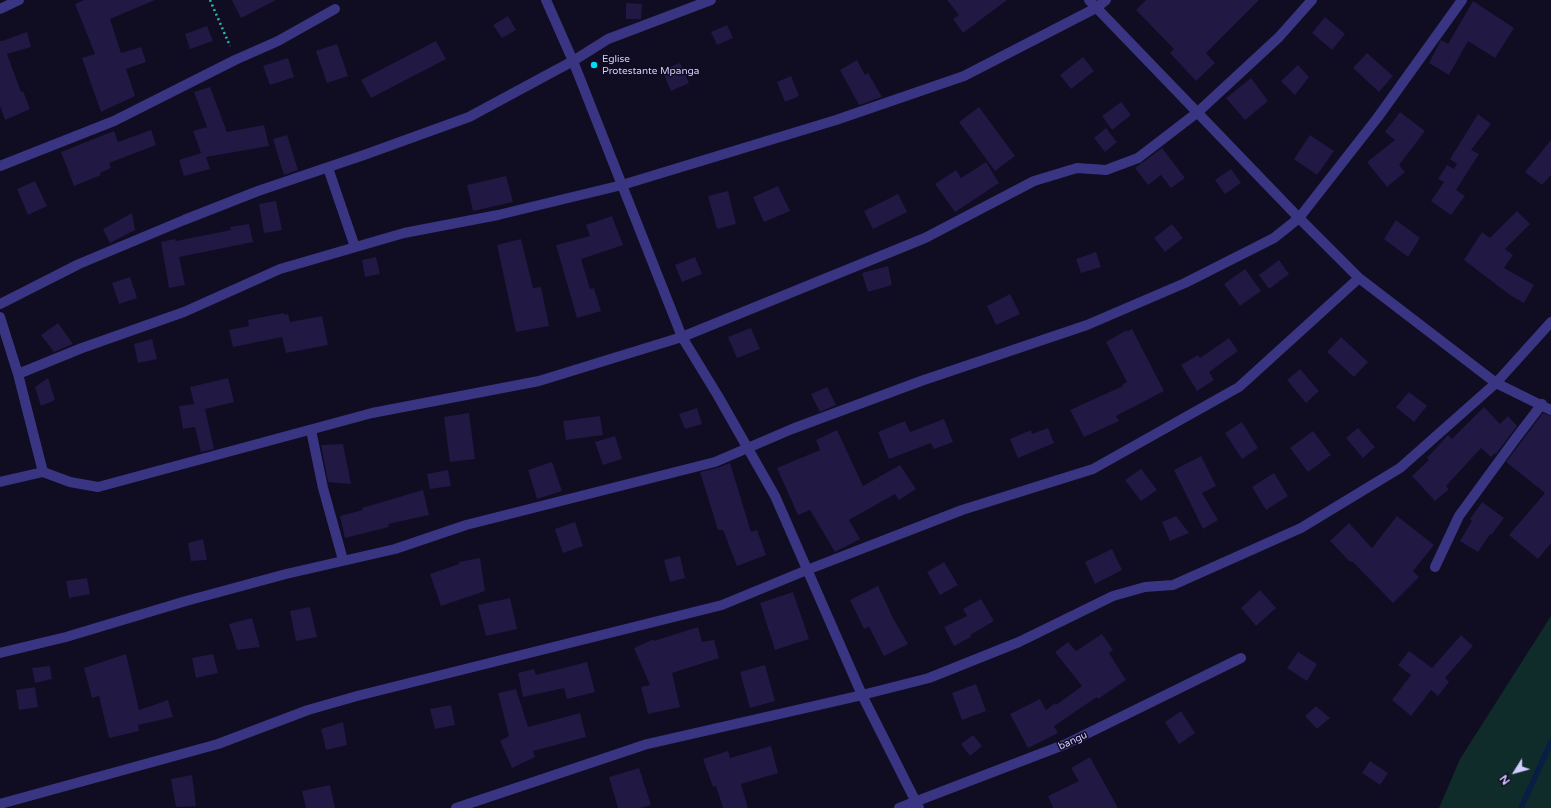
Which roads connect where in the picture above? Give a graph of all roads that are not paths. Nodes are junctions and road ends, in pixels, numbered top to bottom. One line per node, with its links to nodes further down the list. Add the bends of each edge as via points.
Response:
1 (19, 0): 9 (street)
2 (546, 0): 11 (street)
3 (711, 0): 11 (street, via 608,39)
4 (1090, 0): 8 (street)
5 (1106, 0): 8 (street)
6 (1312, 0): 12 (street, via 1279,37)
7 (1462, 0): 16 (street, via 1378,117)
8 (1096, 8): 12 (street); 15 (street, via 964,76 836,120)
9 (0, 9)
10 (335, 9): 13 (street, via 278,41 114,121)
11 (573, 61): 14 (street, via 469,117); 15 (street)
12 (1198, 112): 16 (street); 22 (street, via 1138,158 1106,170 1077,168 1034,182 925,238)
13 (0, 166)
14 (328, 168): 17 (street); 19 (street, via 258,191 184,220 79,264)
15 (622, 185): 17 (street, via 498,215 404,233); 22 (street)
16 (1299, 218): 18 (street); 27 (street, via 1274,238 1185,283 1087,325 921,381)
17 (355, 248): 23 (street, via 280,269 184,312)
18 (1359, 278): 24 (street); 32 (street, via 1239,386 1093,468 962,510)
19 (0, 304)
20 (0, 317): 23 (street)
21 (1551, 322): 24 (street)
22 (682, 336): 26 (street, via 539,382 372,413); 27 (street)
23 (18, 374): 28 (street)
24 (1496, 383): 25 (street); 35 (street, via 1400,468 1301,528 1173,585 1145,587 1113,596 1019,642 929,678)
25 (1547, 407): 31 (street, via 1516,438 1459,516)
26 (311, 430): 28 (street, via 98,487 70,482); 30 (street, via 323,488)
27 (747, 447): 30 (street, via 715,462 466,525 395,548); 32 (street, via 775,496)
28 (43, 472): 29 (street)
29 (0, 482)
30 (343, 560): 33 (street)
31 (1436, 567)
32 (807, 570): 35 (street); 36 (street, via 722,605 350,698 308,710 218,744)
33 (0, 653)
34 (1241, 658): 37 (street, bangu, via 1066,744)
35 (862, 695): 37 (street); 38 (street, via 647,744)
36 (0, 804)
37 (917, 805): 39 (street, bangu)
38 (456, 808)
39 (899, 808)

